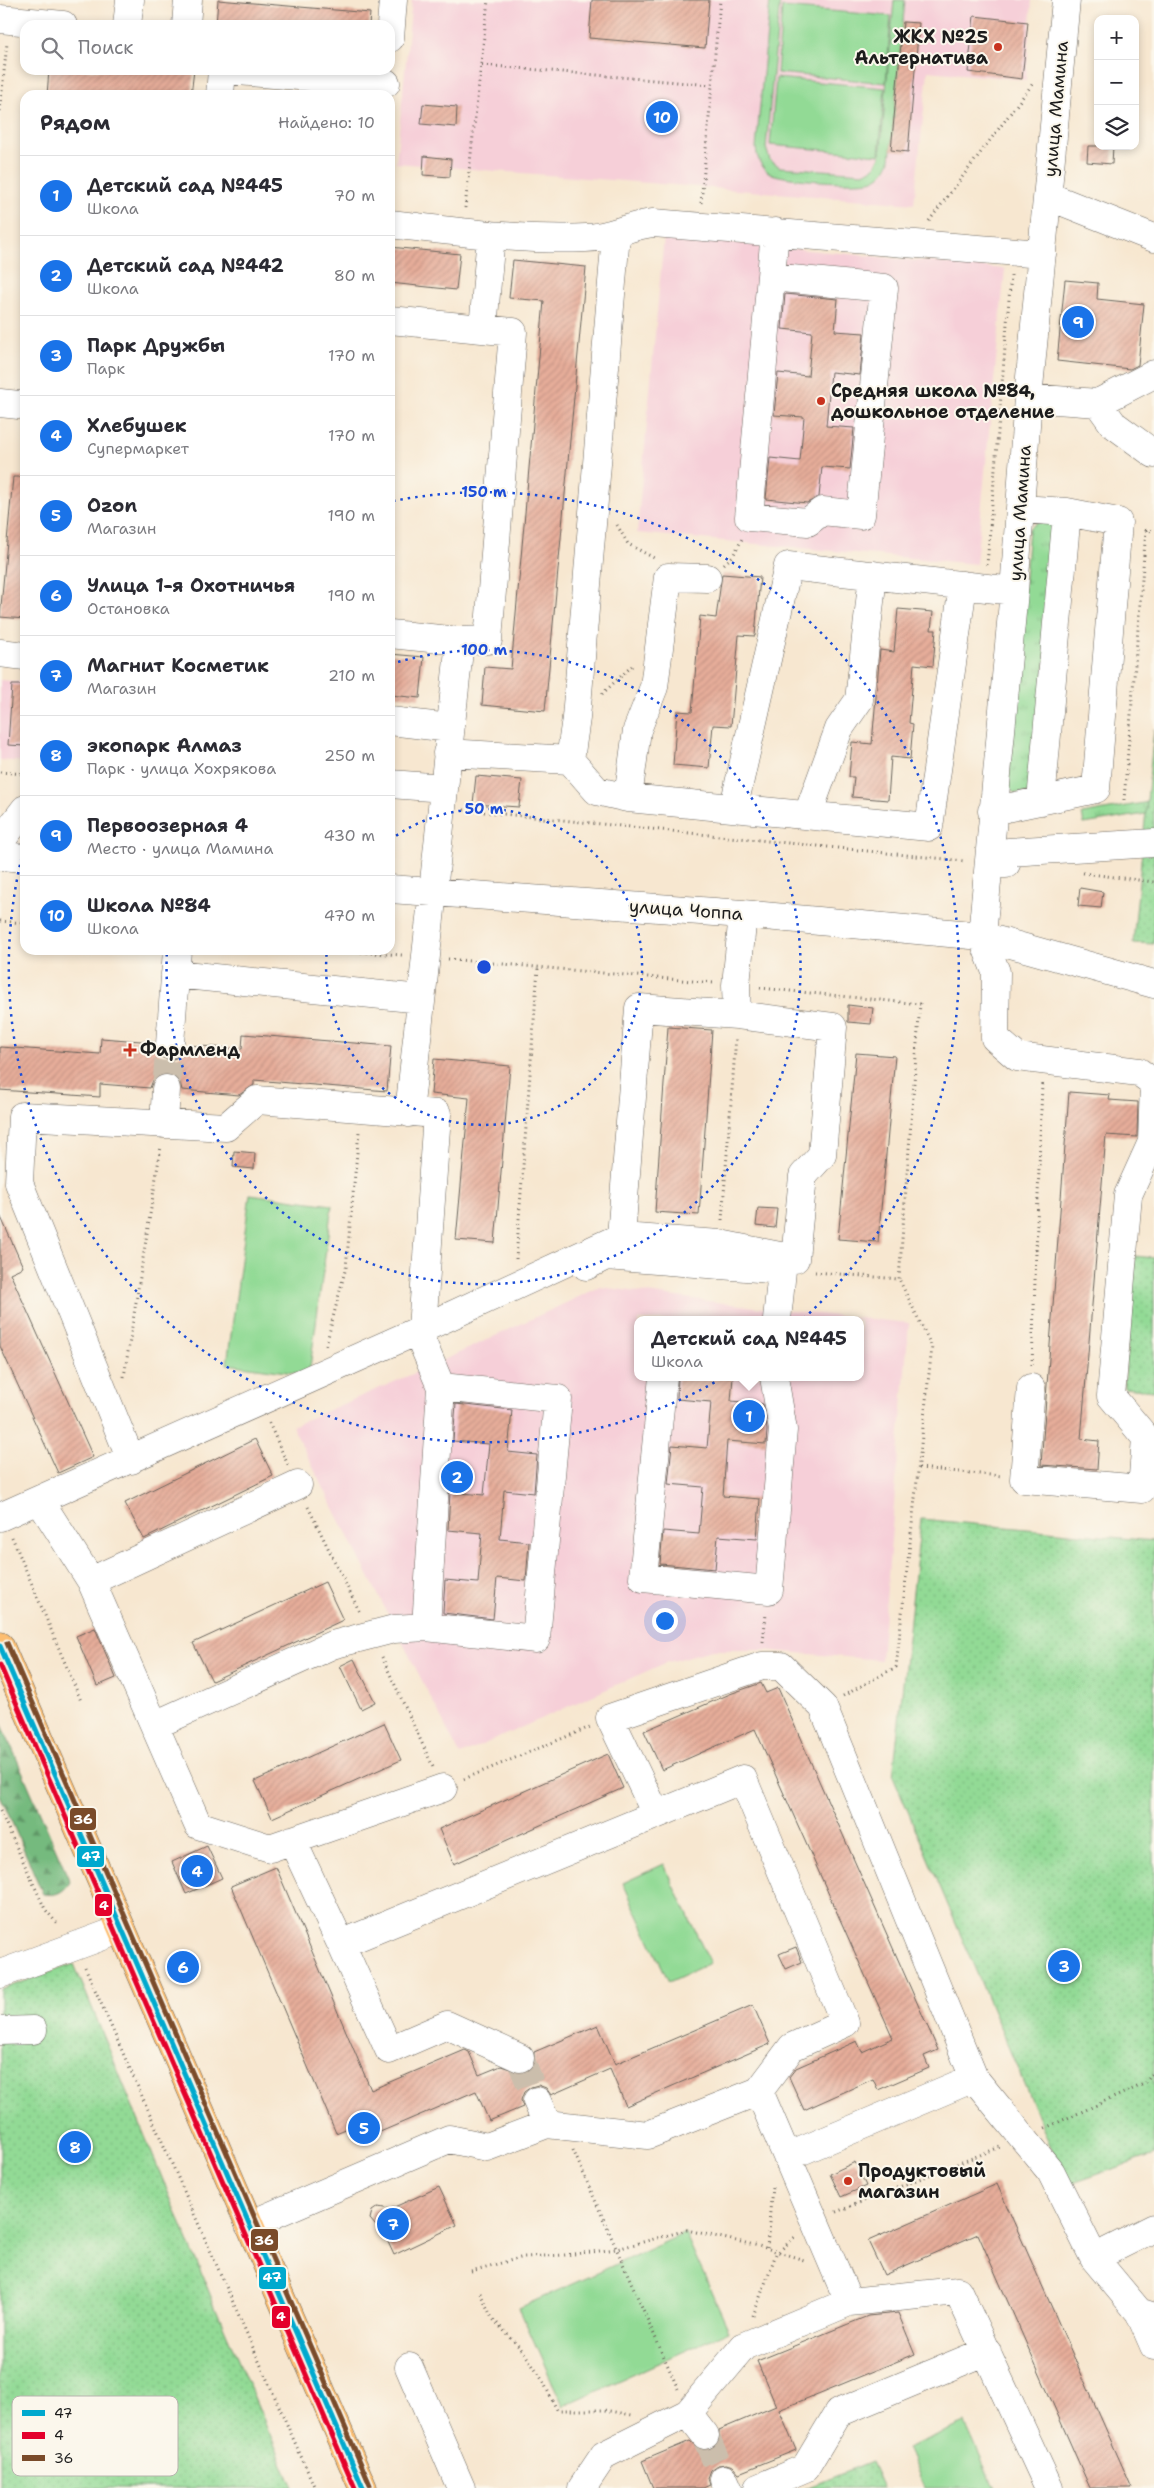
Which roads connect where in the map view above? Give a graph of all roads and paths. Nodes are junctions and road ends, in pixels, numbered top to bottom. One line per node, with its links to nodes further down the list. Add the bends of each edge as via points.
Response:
1 (130, 0): 8 (street)
2 (188, 0): 9 (street)
3 (393, 0): 10 (street)
4 (488, 0): 12 (path)
5 (720, 0): 17 (path)
6 (1066, 0): 20 (street, улица Мамина)
7 (4, 20): 11 (street); 19 (path)
8 (128, 20)
9 (186, 20)
10 (391, 20)
11 (20, 21)
12 (482, 65): 17 (path); 23 (path)
13 (223, 75): 18 (street)
14 (286, 75): 16 (street)
15 (1038, 77): 28 (path)
16 (386, 83)
17 (711, 85): 22 (path)
18 (221, 90)
19 (0, 111)
20 (1048, 196): 27 (street); 30 (street, улица Мамина)
21 (395, 225): 23 (street)
22 (699, 226): 24 (street); 25 (street, via 653,223)
23 (462, 232): 26 (street)
24 (775, 232): 28 (street); 31 (street)
25 (616, 234): 26 (street, via 587,238); 38 (street)
26 (491, 235): 33 (street)
27 (1154, 238)
28 (913, 243): 29 (street)
29 (1014, 252): 30 (street); 46 (path)
30 (1042, 254): 35 (street, улица Мамина)
31 (771, 276): 41 (street); 41 (street, via 884,288 861,515 822,511 808,522)
32 (395, 320): 33 (street)
33 (483, 329): 49 (street, via 513,332 488,640)
34 (1154, 374): 36 (street)
35 (1028, 398): 36 (street); 39 (street, улица Мамина)
36 (1098, 403): 37 (street, via 1113,424)
37 (1154, 454)
38 (594, 498): 43 (path, via 612,516 628,544 648,557); 53 (street)
39 (1021, 509): 40 (street); 47 (street, улица Мамина)
40 (1067, 512): 63 (street); 63 (street, via 1118,522 1096,789)
41 (749, 517): 45 (path, via 742,542 733,556)
42 (1146, 530): 62 (path)
43 (661, 560)
44 (872, 575): 46 (street); 64 (street, via 788,566); 66 (street, via 859,700 839,729)
45 (707, 578): 61 (street, via 668,577 654,688 637,730)
46 (974, 586): 47 (street); 66 (street, via 929,826)
47 (1014, 591): 65 (street, улица Мамина)
48 (395, 634): 49 (street)
49 (460, 641): 55 (street)
50 (0, 653): 51 (street)
51 (20, 655)
52 (633, 665): 53 (path)
53 (576, 718): 56 (street)
54 (395, 723): 55 (street)
55 (449, 740): 56 (street); 60 (street)
56 (570, 760): 61 (street, via 597,792)
57 (0, 772): 58 (path)
58 (20, 774)
59 (395, 785): 60 (street)
60 (443, 798): 72 (path); 74 (street)
61 (628, 798): 64 (street)
62 (1124, 800)
63 (1040, 801): 65 (street)
64 (734, 806): 66 (street)
65 (992, 811): 72 (street, улица Мамина)
66 (808, 814)
67 (20, 816): 68 (street)
68 (0, 842)
69 (1154, 843): 72 (street, via 1008,852 1006,864)
70 (0, 856): 71 (street)
71 (20, 858)
72 (994, 863): 78 (street, улица Мамина)
73 (395, 889): 74 (street, улица Чоппа)
74 (432, 893): 75 (street, улица Чоппа); 80 (street)
75 (743, 914): 78 (street, улица Чоппа); 84 (street)
76 (0, 921): 77 (path)
77 (20, 923)
78 (982, 936): 83 (street, улица Чоппа); 88 (street, via 996,972 995,1038 1017,1057)
79 (395, 955): 80 (path)
80 (426, 957): 82 (path); 85 (street)
81 (176, 962): 85 (street); 87 (street)
82 (538, 968): 84 (path); 99 (path)
83 (1154, 984)
84 (736, 985): 86 (street); 98 (path, via 920,1004)
85 (421, 1000): 92 (street)
86 (738, 1015): 95 (street, via 639,1008); 96 (path); 96 (street, via 833,1027 822,1156 803,1176 795,1259)
87 (170, 1044)
88 (1043, 1060): 89 (street, via 1139,1072); 107 (path)
89 (1154, 1083): 94 (street)
90 (166, 1089): 93 (street)
91 (361, 1109): 92 (street); 93 (street, via 257,1100 226,1127); 102 (path, via 346,1267)
92 (409, 1113): 101 (street, via 437,1114)
93 (164, 1124): 105 (path); 109 (street, via 22,1116 18,1183)
94 (1151, 1151): 111 (street, via 1128,1195 1112,1396 1146,1438 1142,1489)
95 (621, 1237): 96 (street); 99 (street)
96 (720, 1244)
97 (782, 1270): 98 (path); 100 (street); 101 (street, via 606,1256)
98 (899, 1279): 110 (path, via 932,1347)
99 (514, 1287): 101 (street)
100 (777, 1316)
101 (422, 1336): 102 (street); 106 (street); 108 (street)
102 (317, 1376): 109 (street)
103 (663, 1381): 116 (street, via 643,1578)
104 (775, 1381): 116 (street, via 784,1430)
105 (123, 1386)
106 (441, 1387): 117 (street); 117 (street, via 558,1399 536,1639)
107 (1032, 1388): 111 (street)
108 (265, 1416)
109 (131, 1460): 113 (street)
110 (918, 1468): 111 (path); 121 (path, via 896,1668)
111 (1024, 1479)
112 (298, 1485): 115 (street)
113 (40, 1500): 114 (street); 115 (street)
114 (2, 1516): 120 (path)
115 (91, 1581): 122 (street)
116 (769, 1590): 119 (path)
117 (426, 1627): 122 (street, via 394,1629 332,1646)
118 (0, 1646): 127 (main road)
119 (762, 1650)
120 (81, 1701)
121 (823, 1706): 125 (street, via 780,1666 762,1666 610,1718); 135 (street)
122 (155, 1725): 126 (street, via 198,1825 270,1848)
123 (443, 1788): 126 (street)
124 (0, 1811): 129 (path, via 45,1909)
125 (656, 1814): 128 (street); 136 (street, via 743,1779 845,2023 792,2047)
126 (292, 1840): 128 (street)
127 (122, 1929): 129 (street); 141 (main road)
128 (340, 1944): 133 (street, via 389,2050 447,2025)
129 (75, 1946): 130 (street); 159 (path)
130 (0, 1974)
131 (32, 2030): 132 (street)
132 (0, 2031)
133 (520, 2058)
134 (1154, 2072): 138 (path, via 1144,2084)
135 (974, 2078): 138 (street); 139 (street)
136 (759, 2091): 137 (street, via 648,2135); 139 (street)
137 (548, 2117): 141 (street, via 487,2146 449,2139); 144 (path)
138 (1023, 2137): 140 (path); 146 (street, via 1051,2172)
139 (788, 2160): 140 (street); 143 (path, via 773,2178)
140 (814, 2221): 145 (path); 147 (street)
141 (249, 2225): 160 (main road)
142 (1154, 2228): 146 (street)
143 (767, 2248): 144 (path, via 687,2230); 145 (path)
144 (616, 2249): 148 (path, via 524,2257); 156 (path)
145 (778, 2252): 147 (path, via 814,2262); 152 (path)
146 (1094, 2258): 151 (street)
147 (832, 2262): 150 (street)
148 (471, 2271)
149 (480, 2293): 157 (path, via 492,2318 523,2351 543,2381 557,2410 626,2412)
150 (849, 2302): 154 (street, via 958,2291); 156 (street, via 744,2346)
151 (1147, 2315): 153 (street)
152 (750, 2325)
153 (1154, 2346)
154 (987, 2351): 163 (street, via 838,2413 805,2468); 164 (street)
155 (409, 2367): 161 (street)
156 (688, 2413): 158 (street); 162 (street, via 604,2455)
157 (641, 2418)
158 (705, 2436)
159 (315, 2488)
160 (362, 2488)
161 (461, 2488)
162 (582, 2488)
163 (758, 2488)
164 (1049, 2488)

